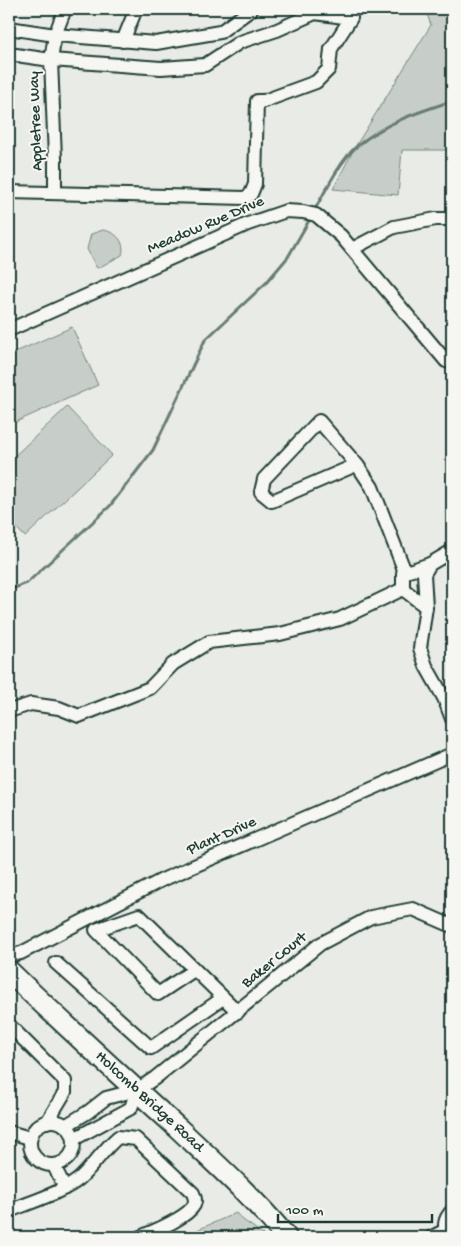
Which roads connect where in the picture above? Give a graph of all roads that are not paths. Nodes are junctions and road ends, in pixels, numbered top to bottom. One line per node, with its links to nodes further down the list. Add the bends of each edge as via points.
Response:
1 (65, 9): 5 (street)
2 (136, 9): 6 (street)
3 (252, 9): 6 (street, via 220,32 156,43)
4 (9, 28): 5 (street)
5 (55, 35): 6 (street); 8 (street)
6 (123, 41)
7 (9, 54): 8 (street, Appletree Way)
8 (51, 60): 10 (street, Appletree Way); 10 (street, via 161,68 205,64 240,42 315,13 351,18 331,48 329,69 316,82 257,101 255,184 251,194 245,198)
9 (9, 192): 10 (street)
10 (55, 193)
11 (452, 219): 12 (street, via 394,227)
12 (352, 249): 13 (street, Meadow Rue Drive, via 316,215 286,211 240,228); 14 (street, Meadow Rue Drive, via 446,360)
13 (9, 330)
14 (452, 363)
15 (356, 465): 15 (street, via 319,421 264,479 261,492 272,501); 18 (street, via 372,487)
16 (452, 552): 17 (street)
17 (430, 564): 18 (street); 20 (street, via 424,574)
18 (405, 572): 19 (street)
19 (403, 589): 20 (street); 22 (street, via 340,619 280,634 209,642 172,664 150,688 79,716 59,708 31,704)
20 (426, 606): 21 (street, via 420,648 426,666)
21 (448, 700): 23 (street)
22 (9, 711)
23 (452, 719)
24 (452, 754): 26 (street, Plant Drive, via 162,880)
25 (452, 926): 31 (street, Baker Court, via 414,909 371,917 320,944)
26 (9, 956)
27 (56, 963): 30 (street, via 151,1048)
28 (194, 970): 28 (street, via 138,915 96,930 158,994); 30 (street)
29 (9, 971): 33 (main road, Holcomb Bridge Road)
30 (223, 998): 31 (street)
31 (238, 1012): 33 (street, Baker Court)
32 (9, 1025): 34 (street, via 65,1081 65,1092)
33 (137, 1090): 35 (street, via 106,1098); 38 (street, via 131,1108); 45 (main road, Holcomb Bridge Road, via 240,1186)
34 (47, 1122): 35 (street); 37 (street, via 36,1127)
35 (66, 1126): 38 (street)
36 (9, 1132): 37 (street)
37 (30, 1138): 39 (street, via 34,1158)
38 (74, 1138): 39 (street, via 72,1153 67,1160)
39 (54, 1166): 40 (street)
40 (65, 1188): 42 (street); 44 (street, via 78,1180 118,1137 136,1139 193,1194 195,1200 193,1207 176,1220)
41 (452, 1211): 43 (street, via 446,1220)
42 (9, 1212)
43 (448, 1234): 46 (street)
44 (140, 1237)
45 (286, 1237)
46 (432, 1237)

